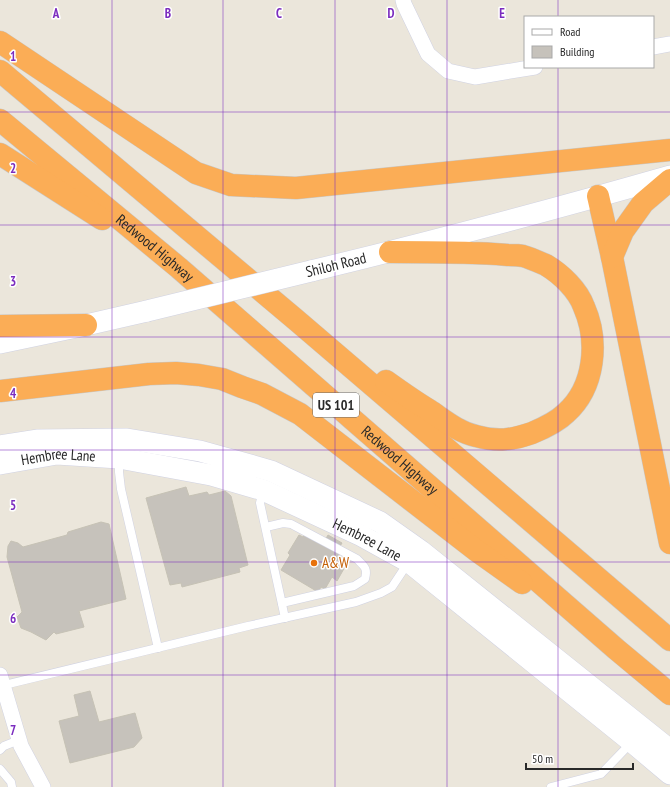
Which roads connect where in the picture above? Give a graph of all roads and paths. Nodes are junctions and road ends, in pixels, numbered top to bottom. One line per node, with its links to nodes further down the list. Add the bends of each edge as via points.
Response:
1 (403, 0): 5 (street, via 428,54 448,71 475,77)
2 (0, 42): 8 (highway, via 196,173 231,185 296,188)
3 (670, 44): 4 (street)
4 (654, 47)
5 (529, 68)
6 (0, 71): 16 (highway, US 101)
7 (0, 120): 15 (highway, Redwood Highway / US 101)
8 (670, 150)
9 (0, 154): 15 (highway)
10 (670, 176): 12 (street, Shiloh Road)
11 (670, 180): 14 (highway, via 643,203 623,231)
12 (598, 196): 13 (street, Shiloh Road); 14 (highway)
13 (390, 252): 16 (highway, via 524,256 562,276 584,305 591,327 593,348 586,386 566,414 537,431 508,440 470,434 446,422); 17 (street, Shiloh Road, bridge)
14 (612, 257): 26 (highway)
15 (179, 268): 32 (highway, Redwood Highway / US 101)
16 (295, 320): 30 (highway, US 101)
17 (86, 325): 18 (highway); 19 (street, Shiloh Road)
18 (0, 326)
19 (0, 343)
20 (0, 391): 32 (highway, via 176,373 222,379 262,394 300,414 476,551)
21 (0, 446): 35 (street, Hembree Lane, via 37,440 127,439 200,451 271,471 380,522 421,550)
22 (119, 458): 23 (street, Hembree Lane, via 57,454); 24 (street, Hembree Lane, via 211,475); 31 (lane, via 121,489)
23 (0, 464)
24 (263, 490): 25 (lane, via 260,503); 27 (street, Hembree Lane, via 362,536)
25 (266, 527): 28 (lane); 28 (lane, via 290,524 357,559 367,573 365,579 354,586)
26 (670, 543)
27 (409, 562): 29 (lane, via 392,587 381,593 356,602); 35 (street, Hembree Lane)
28 (282, 603): 29 (lane)
29 (285, 618): 31 (lane)
30 (670, 640)
31 (158, 648): 33 (lane)
32 (616, 649): 34 (highway, Redwood Highway / US 101)
33 (1, 682): 36 (street)
34 (670, 694)
35 (638, 736): 38 (street, Hembree Lane); 40 (street, Hembree Lane); 43 (lane, via 602,774)
36 (19, 740): 37 (lane); 42 (street)
37 (0, 750)
38 (670, 750)
39 (0, 769): 41 (lane)
40 (670, 774)
41 (12, 787)
42 (43, 787)
43 (551, 787)

